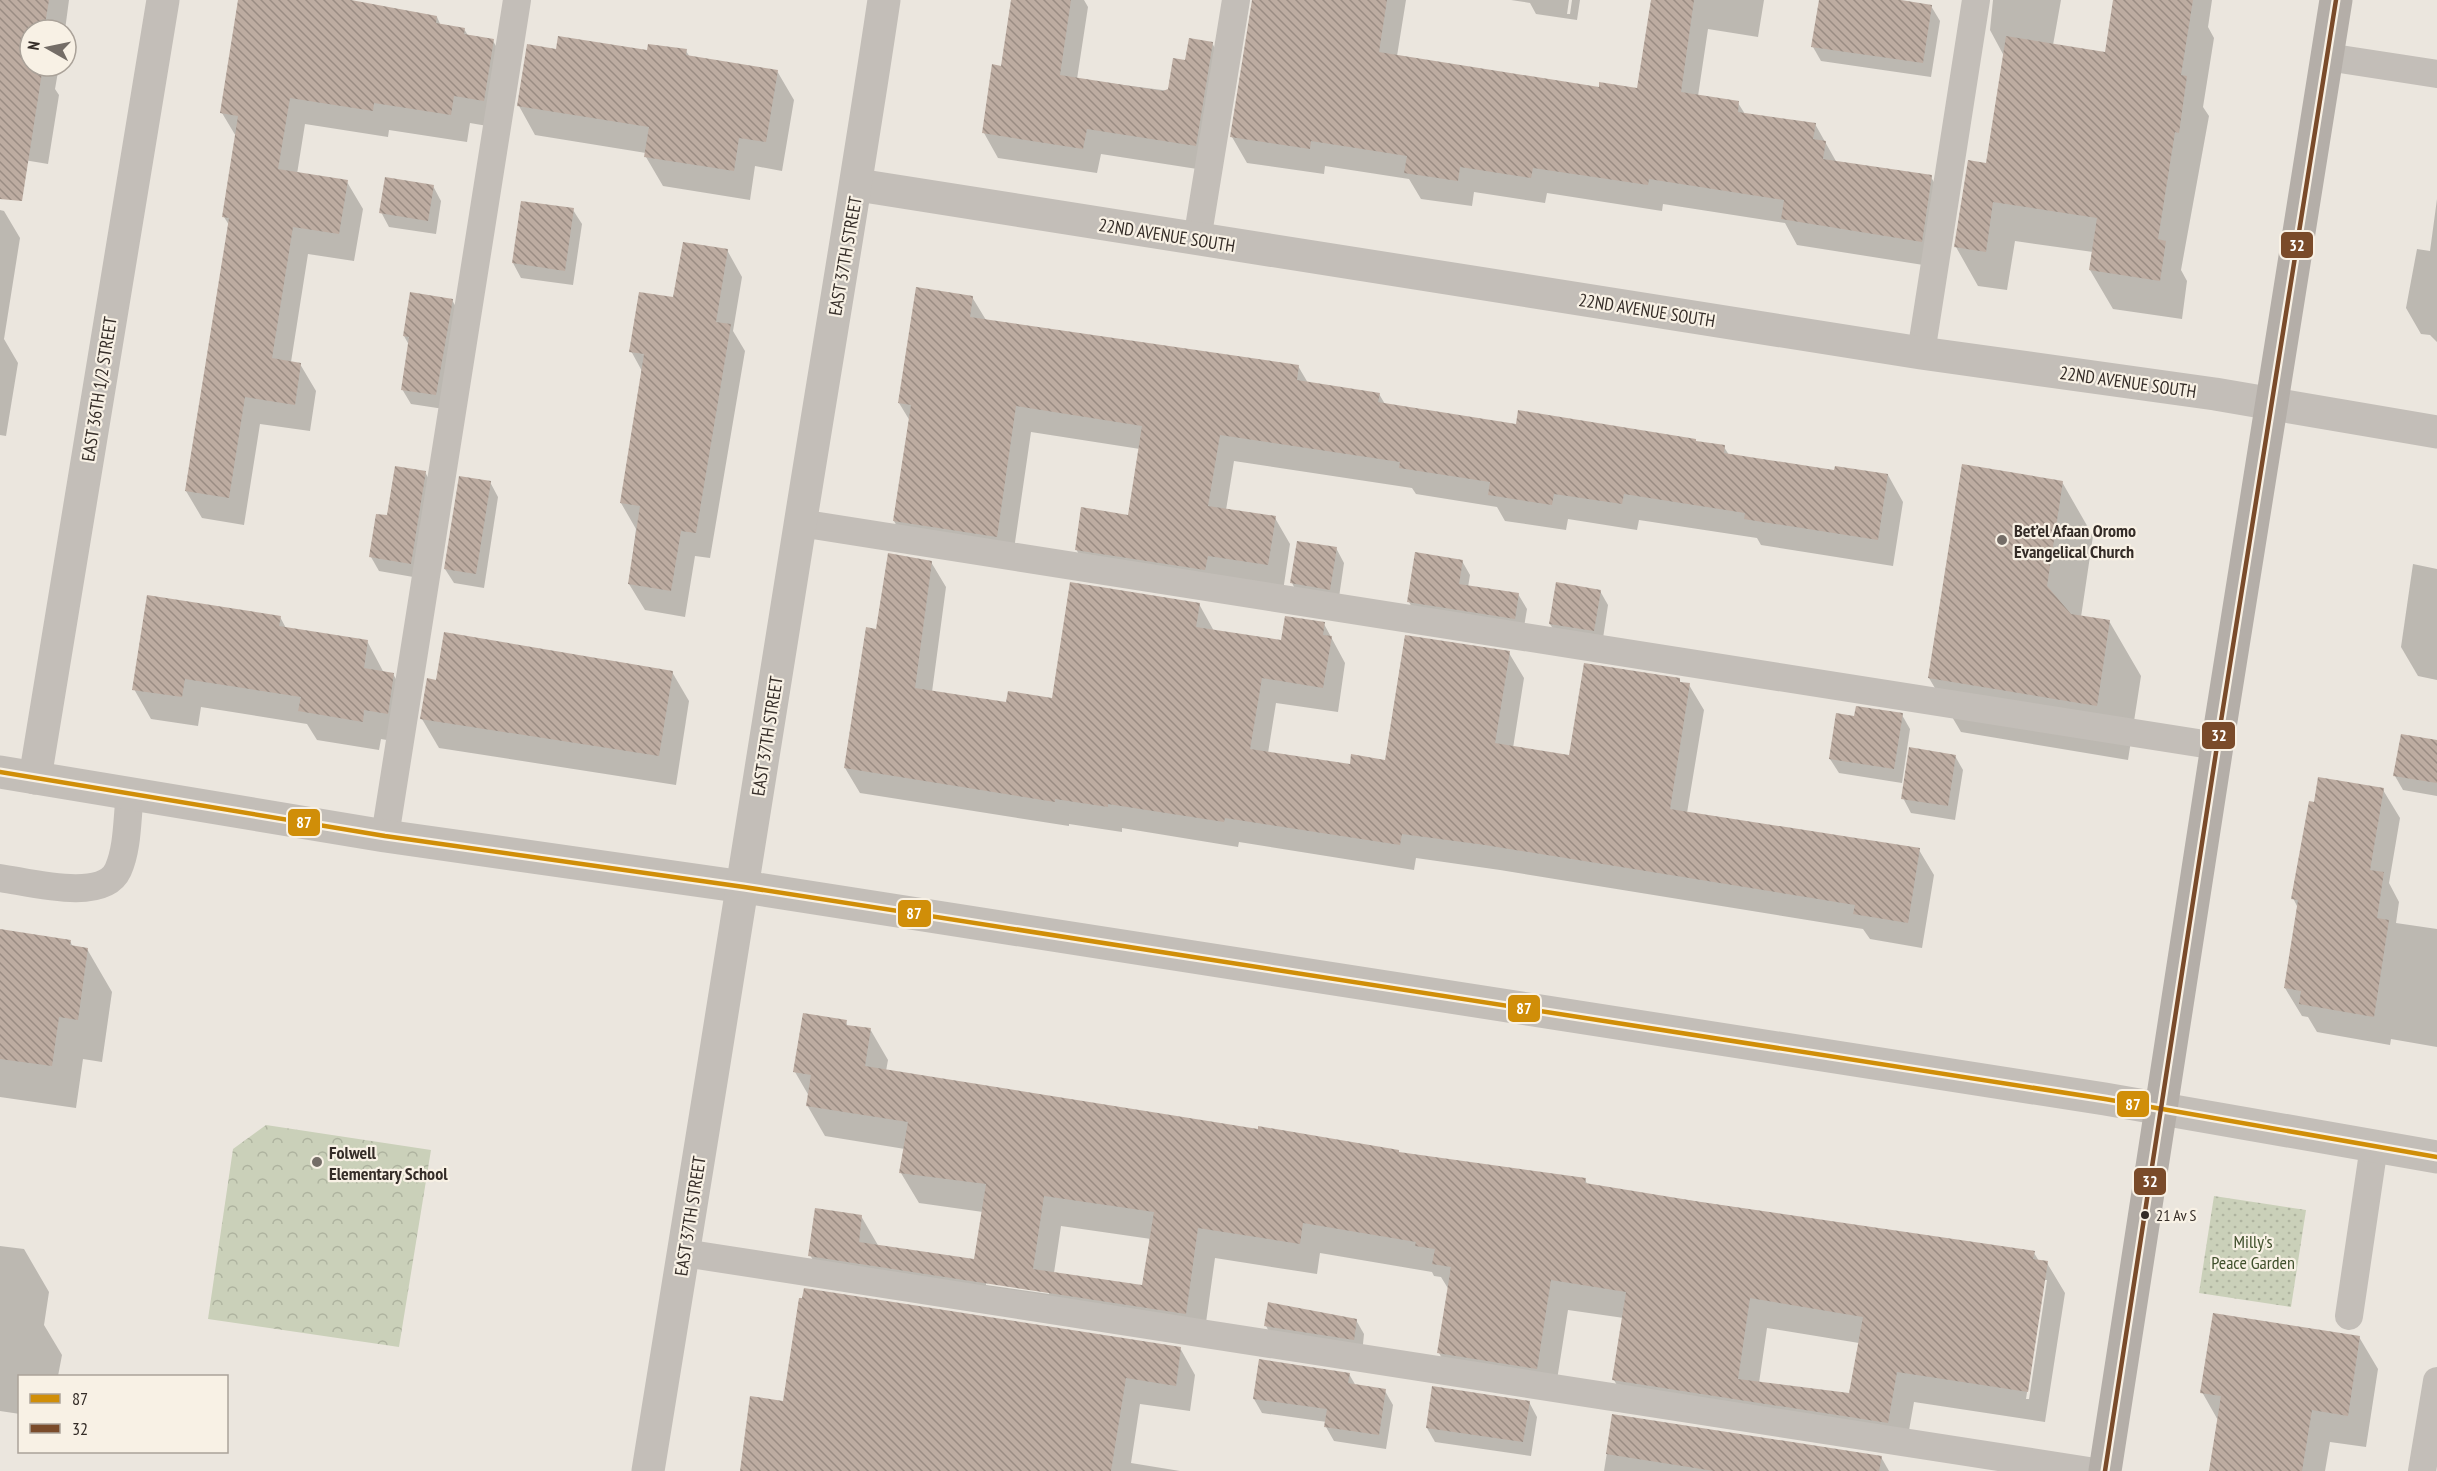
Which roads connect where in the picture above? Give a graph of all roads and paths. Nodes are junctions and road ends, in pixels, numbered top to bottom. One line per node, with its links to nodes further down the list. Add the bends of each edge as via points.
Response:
1 (163, 0): 17 (street, EAST 36TH 1/2 STREET)
2 (517, 0): 19 (lane)
3 (884, 0): 9 (street, EAST 37TH STREET)
4 (1236, 0): 10 (lane)
5 (1974, 0): 11 (lane)
6 (2336, 0): 7 (street)
7 (2327, 57): 8 (lane); 12 (street)
8 (2437, 74)
9 (858, 185): 10 (street, 22ND AVENUE SOUTH); 14 (street, EAST 37TH STREET)
10 (1197, 240): 11 (street, 22ND AVENUE SOUTH)
11 (1921, 353): 12 (street, 22ND AVENUE SOUTH)
12 (2272, 404): 13 (street, 22ND AVENUE SOUTH); 15 (street)
13 (2437, 432)
14 (800, 523): 15 (lane); 21 (street, EAST 37TH STREET)
15 (2217, 746): 22 (street)
16 (0, 772): 17 (street)
17 (35, 778): 18 (street)
18 (130, 793): 19 (street); 20 (lane, via 117,872 99,888)
19 (385, 836): 21 (street)
20 (0, 878)
21 (744, 887): 22 (street); 25 (street, EAST 37TH STREET)
22 (2162, 1108): 23 (street); 30 (street)
23 (2373, 1146): 24 (street); 26 (lane)
24 (2437, 1157)
25 (684, 1253): 28 (street, EAST 37TH STREET); 29 (lane)
26 (2349, 1316)
27 (2437, 1381): 31 (lane)
28 (648, 1471)
29 (2089, 1471)
30 (2105, 1471)
31 (2422, 1471)

